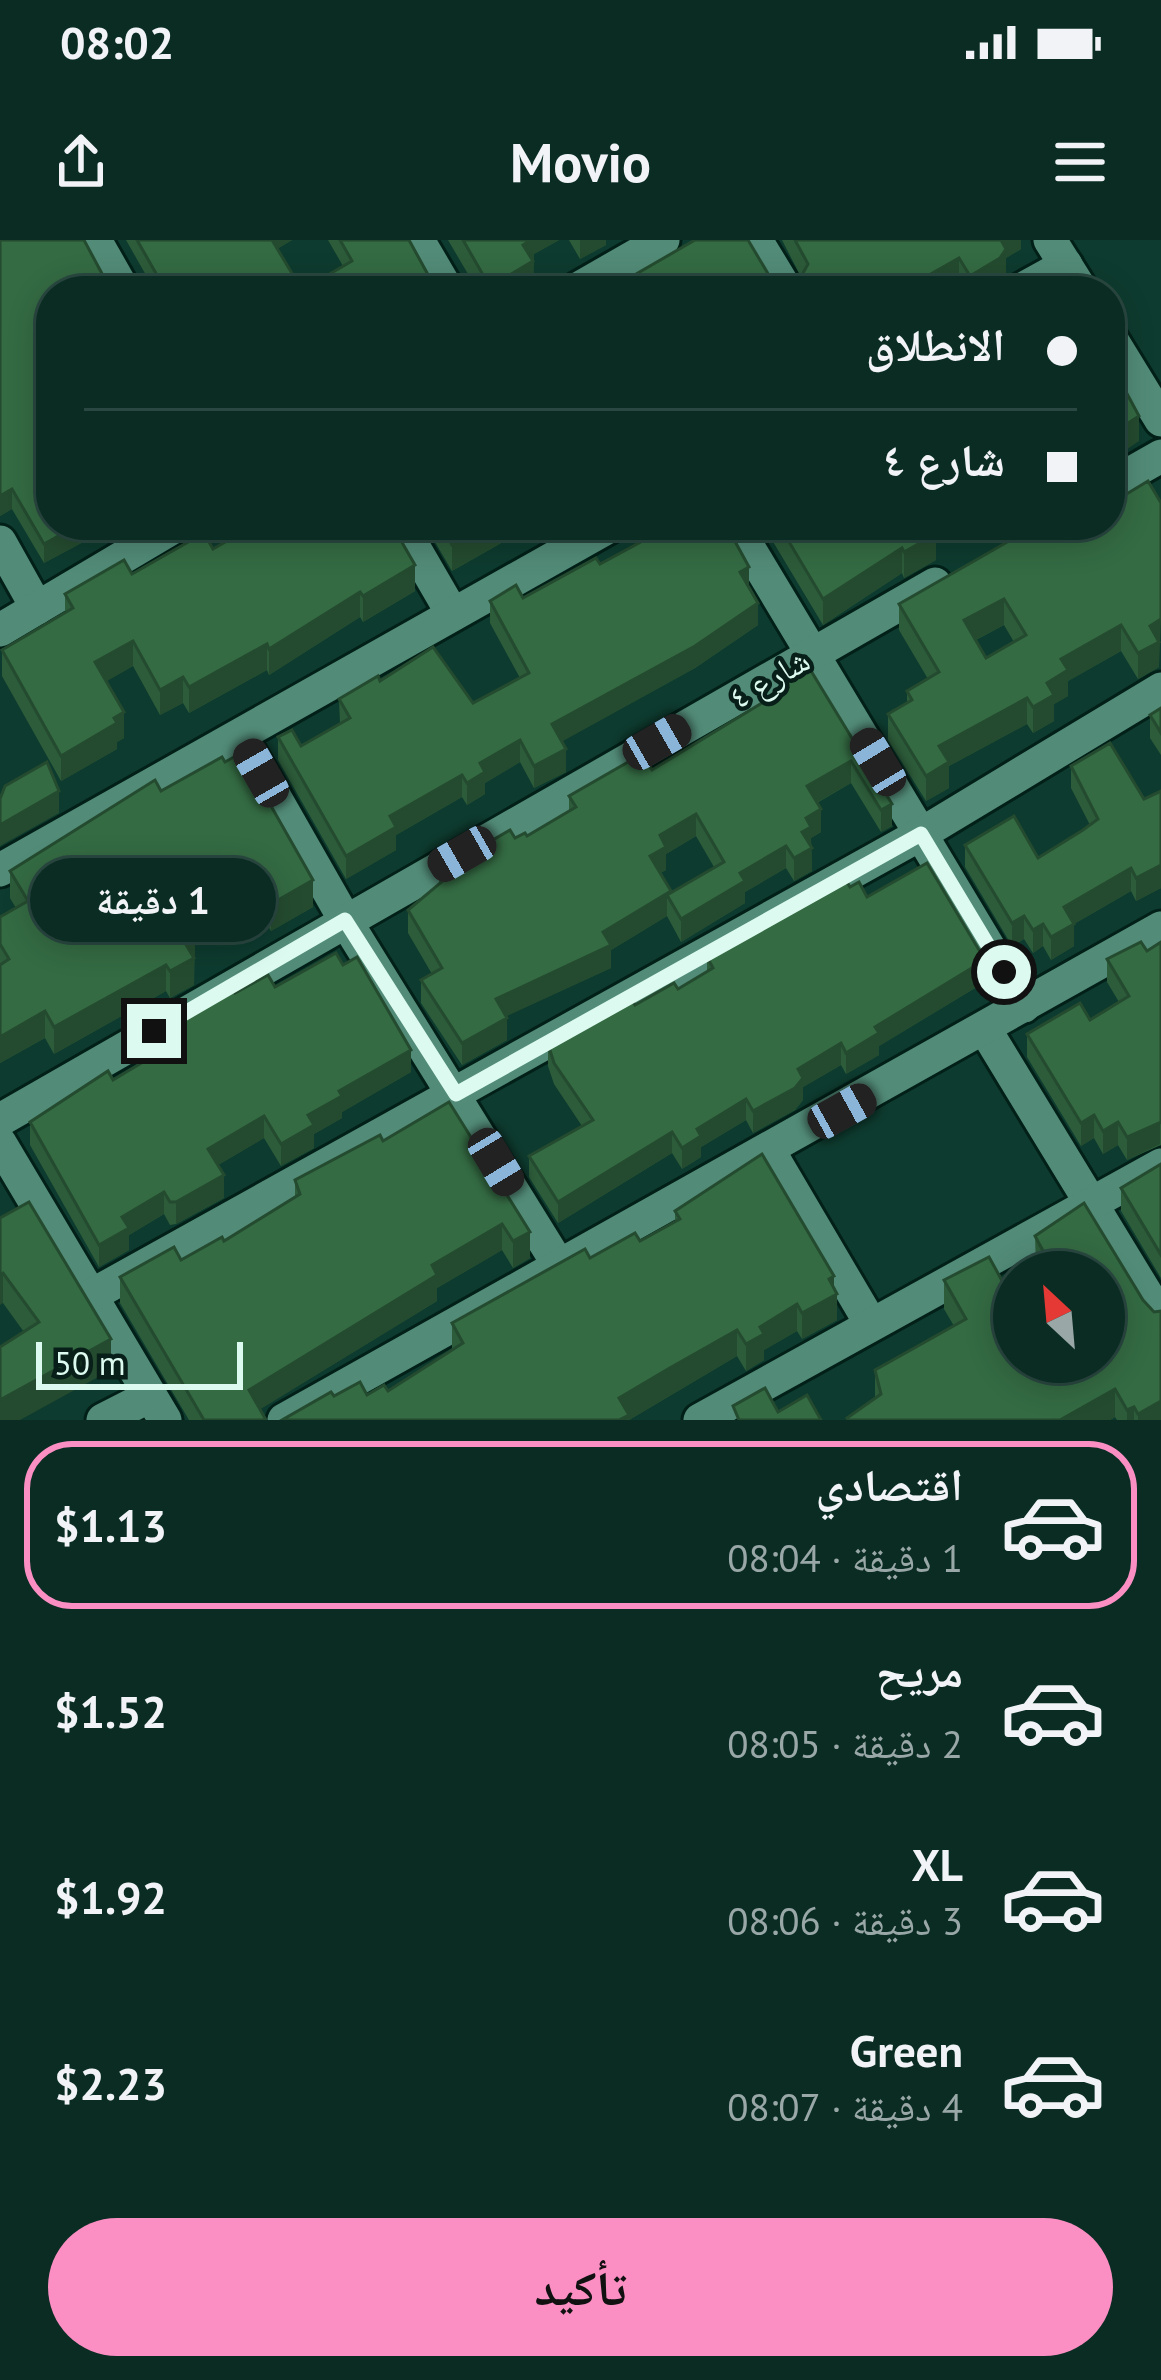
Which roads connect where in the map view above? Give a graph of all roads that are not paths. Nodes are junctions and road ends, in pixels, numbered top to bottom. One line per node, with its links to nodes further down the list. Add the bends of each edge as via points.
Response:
1 (95, 240): 5 (street)
2 (418, 240): 6 (street)
3 (756, 240): 8 (street)
4 (643, 245): 7 (street)
5 (115, 276)
6 (439, 276)
7 (596, 276)
8 (779, 276)
9 (1125, 361): 10 (street)
10 (1161, 420)
11 (1161, 456): 12 (street)
12 (1125, 476)
13 (152, 540): 19 (street)
14 (410, 540): 20 (street)
15 (585, 540): 20 (street)
16 (744, 540): 22 (street)
17 (0, 542): 19 (street)
18 (957, 572): 22 (street, شارع ٤)
19 (38, 608): 21 (street)
20 (452, 613): 24 (street)
21 (0, 630)
22 (813, 653): 25 (street); 27 (street, شارع ٤)
23 (1161, 689): 25 (street)
24 (240, 736): 26 (street); 27 (street)
25 (921, 834): 29 (street); 31 (street)
26 (0, 870)
27 (345, 920): 31 (street); 32 (street, شارع ٤)
28 (1161, 928): 29 (street)
29 (1024, 1006): 30 (street)
30 (986, 1030): 34 (street); 36 (street)
31 (456, 1094): 37 (street); 38 (street)
32 (0, 1120)
33 (0, 1143): 38 (street)
34 (769, 1151): 37 (street); 40 (street)
35 (1161, 1165): 36 (street)
36 (1093, 1204): 39 (street); 40 (street)
37 (558, 1264): 43 (street)
38 (92, 1295): 41 (street)
39 (1161, 1318)
40 (871, 1324): 44 (street)
41 (158, 1408): 42 (street)
42 (103, 1420)
43 (284, 1420)
44 (702, 1420)

